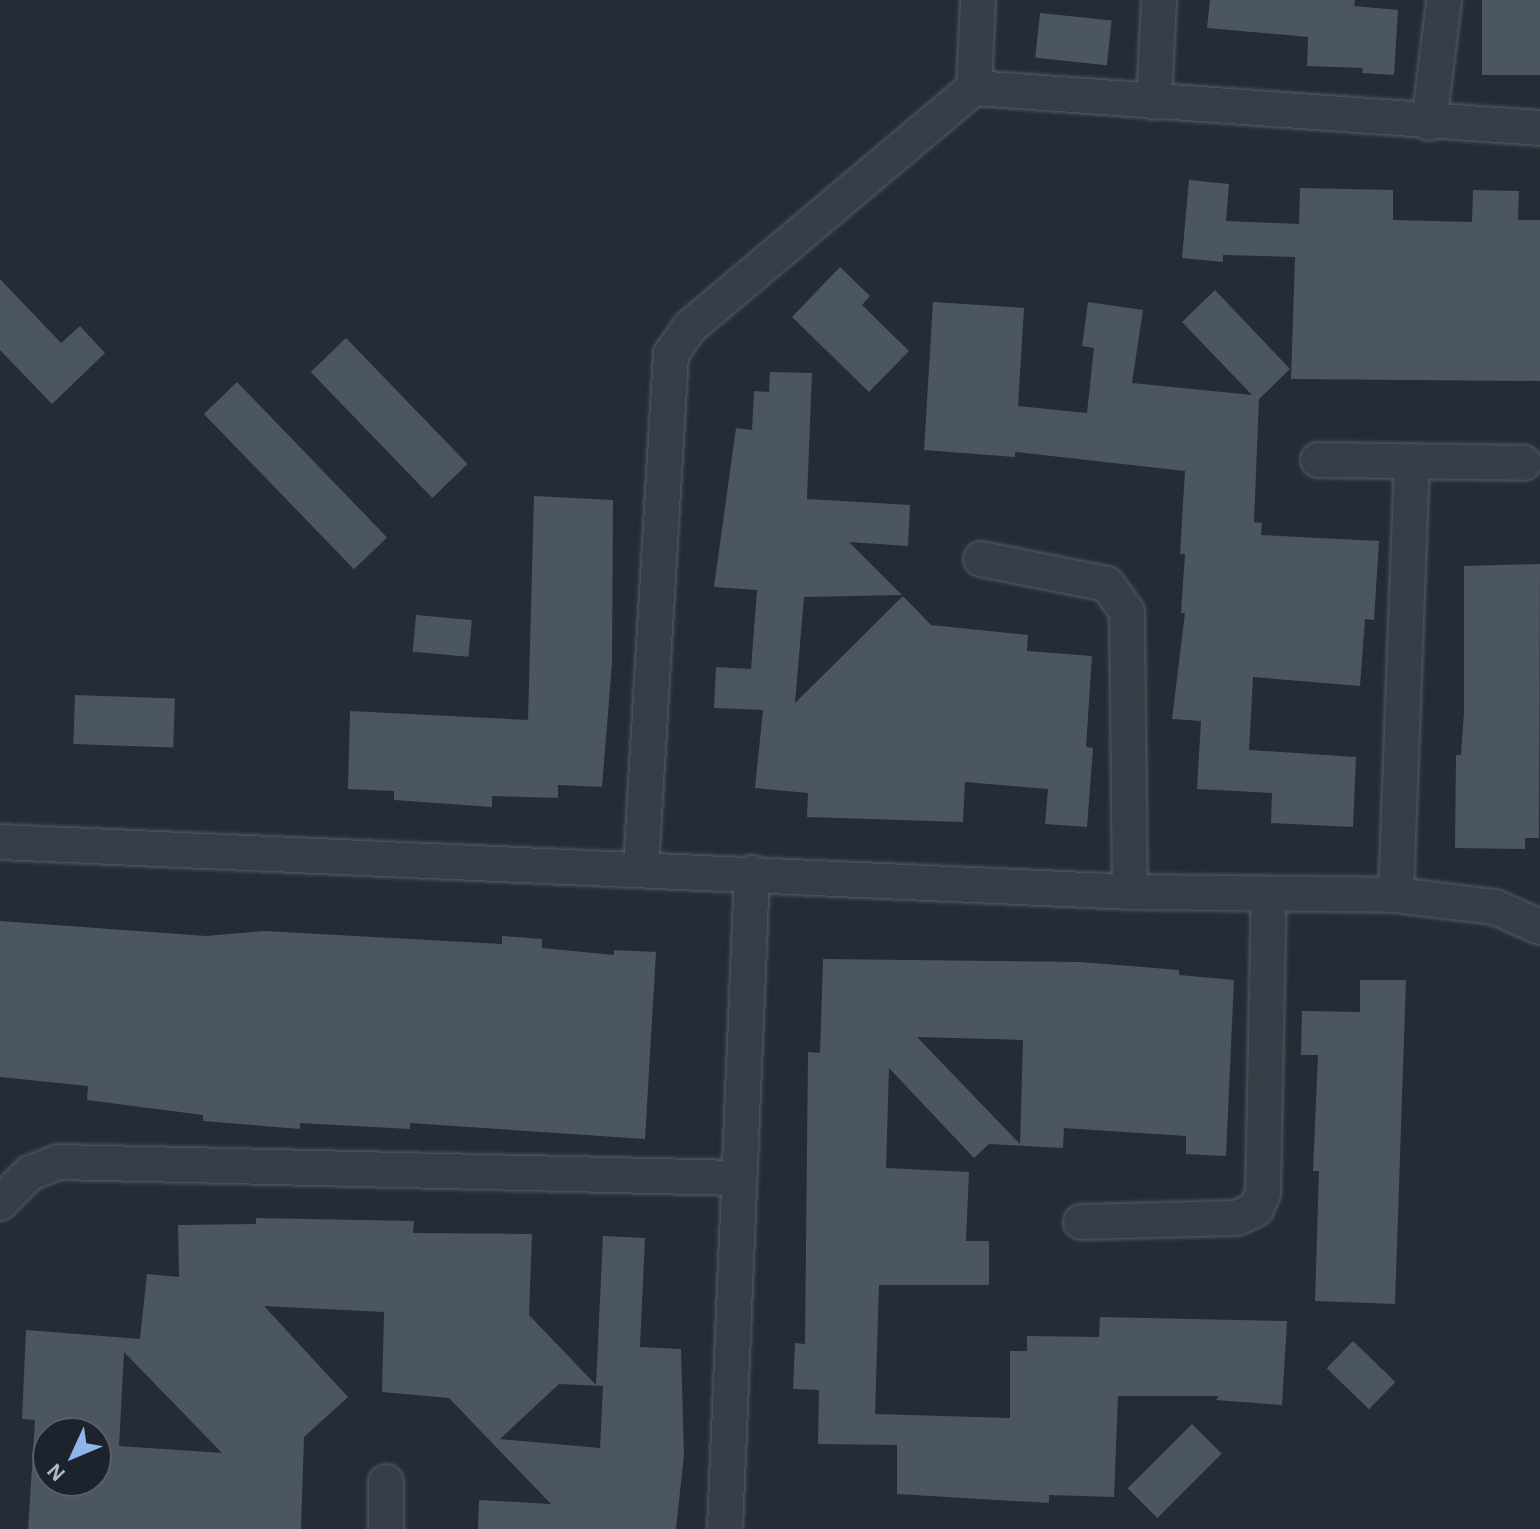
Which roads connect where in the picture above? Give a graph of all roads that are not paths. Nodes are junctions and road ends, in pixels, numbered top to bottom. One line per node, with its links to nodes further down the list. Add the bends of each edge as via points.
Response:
1 (978, 0): 4 (street)
2 (1159, 0): 5 (street)
3 (1444, 0): 6 (street)
4 (974, 88): 5 (street); 13 (street, via 690,327 671,354)
5 (1154, 102): 6 (street)
6 (1429, 123): 7 (street)
7 (1540, 128)
8 (1318, 460): 9 (street)
9 (1412, 461): 10 (street); 17 (street)
10 (1524, 463)
11 (981, 559): 15 (street, via 1107,584 1127,612)
12 (0, 842): 13 (street)
13 (641, 868): 14 (street)
14 (752, 873): 15 (street); 19 (street)
15 (1130, 892): 16 (street)
16 (1269, 894): 17 (street); 21 (street, via 1263,1193 1256,1209 1237,1218)
17 (1396, 895): 18 (street, via 1495,907)
18 (1540, 927)
19 (738, 1178): 20 (street, via 59,1162 30,1173); 24 (street)
20 (0, 1203)
21 (1081, 1222)
22 (386, 1482): 23 (street)
23 (386, 1529)
24 (725, 1529)

